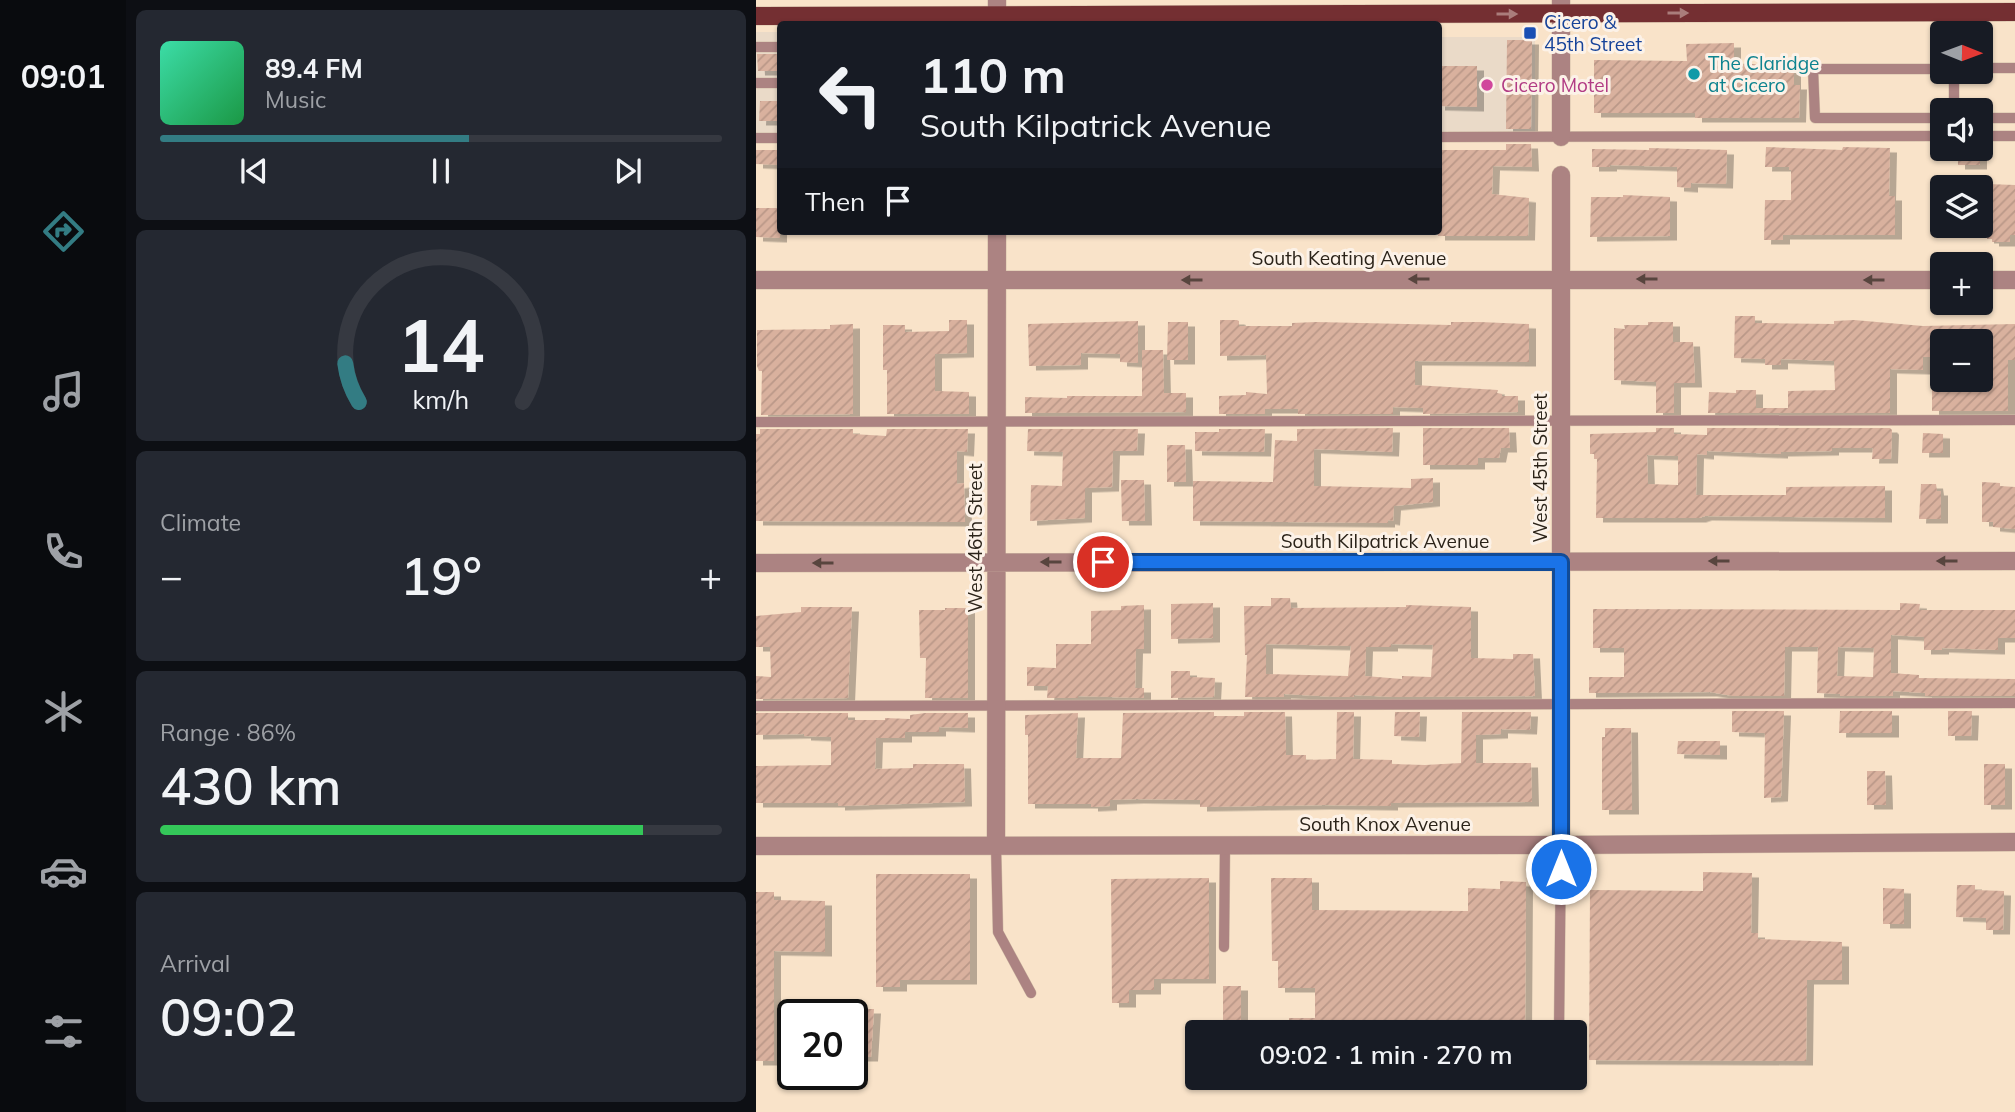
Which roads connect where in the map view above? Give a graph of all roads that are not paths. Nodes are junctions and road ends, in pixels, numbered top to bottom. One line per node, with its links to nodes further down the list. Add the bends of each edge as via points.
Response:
1 (1561, 7): 2 (main road, one-way to 2); 4 (main road, one-way to 1); 22 (street)
2 (2015, 12)
3 (756, 16): 5 (main road)
4 (997, 16): 5 (main road)
5 (853, 20)
6 (756, 47): 7 (lane)
7 (777, 48)
8 (1993, 68): 9 (lane)
9 (2015, 68)
10 (1930, 69): 15 (lane, via 1813,69 1815,118)
11 (776, 71): 12 (lane)
12 (777, 77)
13 (756, 83): 14 (lane)
14 (777, 83)
15 (1930, 118)
16 (1993, 118): 17 (lane)
17 (2015, 118)
18 (1930, 136): 22 (lane)
19 (1993, 136): 20 (lane)
20 (2015, 136)
21 (1442, 137): 22 (lane)
22 (1561, 137)
23 (756, 138): 24 (lane)
24 (777, 138)
25 (1561, 175): 27 (street, West 45th Street)
26 (997, 235): 29 (street, West 46th Street)
27 (1561, 279): 29 (street, South Keating Avenue, one-way to 29); 30 (street, South Keating Avenue, one-way to 27); 34 (street, West 45th Street)
28 (756, 280): 29 (street, South Keating Avenue)
29 (997, 280): 36 (street, West 46th Street)
30 (1930, 280)
31 (1993, 280): 32 (street)
32 (2015, 280)
33 (2015, 420): 34 (lane)
34 (1561, 421): 36 (lane); 39 (street, West 45th Street)
35 (756, 422): 36 (lane)
36 (997, 422): 38 (street, West 46th Street)
37 (2015, 561): 39 (street, South Kilpatrick Avenue, one-way to 39)
38 (997, 562): 39 (street, South Kilpatrick Avenue, one-way to 38); 40 (street, South Kilpatrick Avenue, one-way to 40); 43 (street, West 46th Street)
39 (1561, 562): 41 (street, West 45th Street)
40 (756, 563)
41 (1561, 703): 42 (lane); 43 (lane); 47 (street, West 45th Street)
42 (2015, 703)
43 (996, 705): 44 (lane); 49 (street, West 46th Street)
44 (756, 706)
45 (2015, 842): 47 (street, South Knox Avenue)
46 (1225, 845): 47 (street, South Knox Avenue); 49 (street, South Knox Avenue); 50 (lane)
47 (1561, 845): 52 (lane)
48 (756, 846): 49 (street, South Knox Avenue)
49 (996, 846): 51 (lane, via 998,932)
50 (1224, 947)
51 (1031, 993)
52 (1559, 1020)

